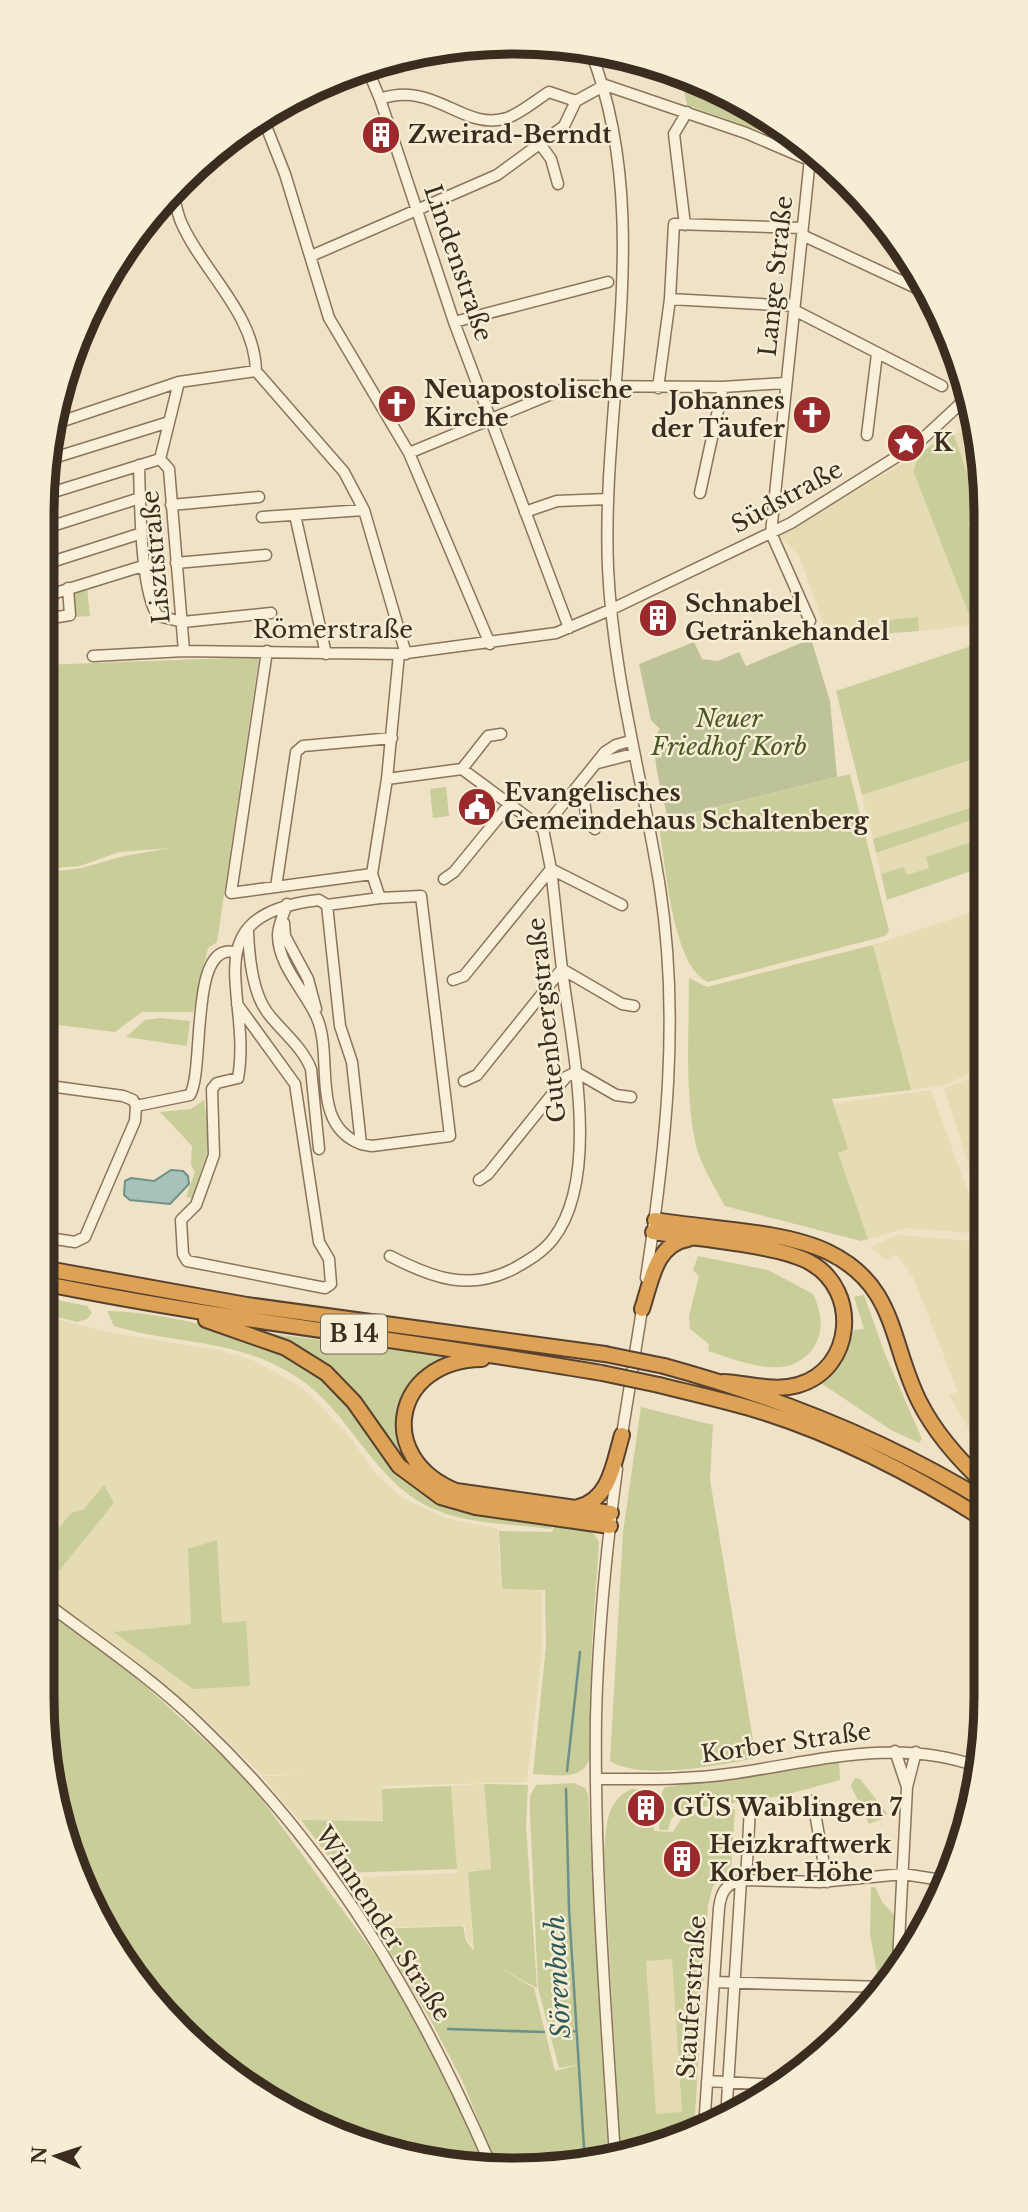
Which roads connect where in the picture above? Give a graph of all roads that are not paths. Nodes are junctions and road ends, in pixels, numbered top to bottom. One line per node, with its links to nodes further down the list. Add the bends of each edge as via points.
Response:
1 (595, 61): 3 (street)
2 (371, 77): 4 (street, Lindenstraße)
3 (605, 85): 5 (street); 6 (street); 27 (street, via 620,206 622,277)
4 (380, 99): 5 (street, via 397,94 432,97 488,121 508,117 549,92); 13 (street, Lindenstraße)
5 (576, 101): 8 (street, via 564,126)
6 (687, 112): 9 (street); 14 (street, via 674,134)
7 (266, 128): 16 (street)
8 (540, 144): 11 (street, via 551,159); 13 (street, via 497,175)
9 (793, 148)
10 (809, 162): 15 (street, Lange Straße)
11 (558, 184)
12 (176, 203): 23 (street, via 182,223 240,317 256,358)
13 (418, 210): 16 (street); 21 (street, Lindenstraße)
14 (685, 225): 15 (street); 19 (street, via 674,224)
15 (802, 232): 18 (street); 20 (street, Lange Straße)
16 (311, 256): 35 (street, via 329,318)
17 (608, 282): 21 (street)
18 (913, 286)
19 (670, 299): 20 (street); 29 (street)
20 (794, 308): 22 (street); 25 (street, Lange Straße)
21 (454, 322): 32 (street, Lindenstraße)
22 (877, 354): 26 (street); 34 (street)
23 (256, 371): 24 (street); 45 (street, via 344,472)
24 (179, 382): 31 (street); 33 (street, Lisztstraße)
25 (785, 383): 28 (street); 51 (street, Lange Straße)
26 (942, 386)
27 (615, 387): 29 (street); 32 (street, via 571,386); 43 (street)
28 (723, 387): 29 (street); 40 (street)
29 (658, 388)
30 (960, 402): 51 (street, Südstraße, via 917,444)
31 (64, 421)
32 (492, 421): 35 (street); 46 (street, Lindenstraße)
33 (169, 422): 36 (street); 37 (street, Lisztstraße)
34 (867, 435)
35 (409, 453): 64 (street)
36 (58, 457)
37 (160, 459): 38 (street); 44 (street, Lisztstraße, via 169,469)
38 (139, 465): 39 (street); 42 (street)
39 (55, 492)
40 (700, 493)
41 (259, 497): 44 (street)
42 (140, 498): 49 (street); 50 (street)
43 (608, 499): 46 (street, via 557,501); 58 (street)
44 (171, 505): 54 (street, Lisztstraße)
45 (364, 510): 47 (street); 68 (street)
46 (525, 512): 63 (street, Lindenstraße)
47 (296, 515): 48 (street); 67 (street)
48 (262, 517)
49 (54, 525)
50 (142, 533): 53 (street); 55 (street)
51 (771, 533): 58 (street, Südstraße); 61 (street)
52 (266, 555): 54 (street)
53 (54, 561)
54 (176, 564): 62 (street, Lisztstraße)
55 (146, 565): 56 (street); 62 (street, via 152,608 158,616)
56 (68, 588): 57 (street); 60 (street, via 71,610 67,618)
57 (54, 593)
58 (610, 610): 63 (street, Römerstraße); 72 (street)
59 (271, 613): 62 (street)
60 (54, 616)
61 (810, 621)
62 (183, 622): 65 (street, Lisztstraße)
63 (569, 628): 64 (street, Römerstraße)
64 (490, 643): 68 (street, Römerstraße)
65 (184, 651): 66 (street, Römerstraße); 69 (street, Römerstraße)
66 (267, 651): 67 (street, Römerstraße); 84 (street, via 231,892)
67 (326, 654): 68 (street, Römerstraße)
68 (402, 654): 71 (street)
69 (93, 656)
70 (501, 734): 75 (street, via 488,736)
71 (391, 738): 76 (street); 84 (street, via 303,746 296,751)
72 (630, 741): 73 (street); 74 (street, via 610,748)
73 (633, 754): 74 (street, via 608,758); 103 (street, via 660,889 670,996 667,1114)
74 (594, 766): 77 (street)
75 (462, 769): 76 (street); 78 (street)
76 (387, 779): 82 (street)
77 (578, 787): 79 (street, via 587,822); 80 (street)
78 (508, 806): 80 (street); 83 (street)
79 (595, 828)
80 (543, 829): 81 (street, Gutenbergstraße)
81 (551, 869): 87 (street); 91 (street, Gutenbergstraße); 92 (street, via 464,975)
82 (372, 874): 84 (street); 85 (street)
83 (444, 879)
84 (276, 887)
85 (380, 898): 86 (street); 100 (street, via 421,896 450,1136)
86 (327, 905): 88 (street, via 319,900); 100 (street, via 340,1026 352,1062)
87 (622, 905)
88 (286, 909): 89 (street, via 267,911); 100 (street, via 279,941 295,982 318,1020 332,1119 343,1134)
89 (248, 932): 90 (street); 101 (street, via 266,1010 311,1069)
90 (234, 952): 93 (street); 99 (street, via 218,953 210,966 190,1095)
91 (562, 969): 94 (street, via 622,1004); 95 (street, Gutenbergstraße); 96 (street, via 477,1075)
92 (453, 980)
93 (237, 1004): 93 (street, via 295,1084 319,1242 329,1259 331,1284 326,1289 184,1258 181,1220 197,1205 214,1156 212,1089 217,1083 238,1078)
94 (634, 1006)
95 (576, 1072): 98 (street, via 616,1095); 102 (street, via 566,1077); 106 (street, Gutenbergstraße, via 580,1135 574,1184 560,1227 542,1251 509,1271 464,1282 443,1280)
96 (464, 1081)
97 (54, 1087): 99 (street, via 123,1096)
98 (631, 1097)
99 (136, 1106): 104 (street, via 135,1121 89,1232 75,1241)
100 (360, 1144)
101 (319, 1149)
102 (479, 1180)
103 (654, 1226): 105 (highway); 109 (street); 114 (highway, via 804,1244 847,1262 868,1281 888,1311 927,1416)
104 (54, 1238)
105 (692, 1238): 109 (highway, via 663,1252); 112 (highway, via 775,1251 807,1261 834,1285 845,1311 839,1350 810,1380 783,1387)
106 (390, 1256)
107 (54, 1270): 112 (highway, B 14, bridge, via 247,1305 605,1354)
108 (54, 1285): 110 (highway, B 14)
109 (642, 1309): 113 (street)
110 (195, 1311): 111 (highway, B 14); 118 (highway, via 209,1322 286,1348 326,1373 354,1402 399,1466 441,1497 476,1507)
111 (511, 1358): 116 (highway, via 455,1361 423,1379 405,1411 404,1433 411,1456 434,1480 456,1491); 117 (highway, B 14, bridge, via 603,1373 752,1409 841,1441)
112 (723, 1382): 115 (highway, B 14, via 902,1453)
113 (622, 1435): 116 (highway, via 603,1491 590,1503); 118 (street)
114 (974, 1473)
115 (974, 1495)
116 (575, 1508): 118 (highway)
117 (974, 1514)
118 (611, 1519): 123 (street, via 599,1644)
119 (54, 1609): 141 (street, Winnender Straße, via 199,1723 287,1818 332,1875 416,2007)
120 (895, 1752): 121 (street, Korber Straße); 123 (street, Korber Straße, via 852,1753 734,1773); 124 (street)
121 (916, 1752): 122 (street, Korber Straße); 124 (street)
122 (969, 1764)
123 (596, 1779): 140 (street)
124 (907, 1787): 127 (street)
125 (813, 1801): 130 (street)
126 (750, 1808): 129 (street, Stauferstraße)
127 (903, 1874): 128 (street); 130 (street); 131 (street)
128 (936, 1879)
129 (743, 1880): 130 (street); 132 (street, Stauferstraße, via 729,1884 720,1900); 133 (street, Stauferstraße)
130 (827, 1882)
131 (899, 1949)
132 (714, 1982): 133 (street); 135 (street, Stauferstraße)
133 (734, 1983): 134 (street); 136 (street, Stauferstraße)
134 (872, 1987)
135 (707, 2081): 136 (street); 139 (street, Stauferstraße)
136 (728, 2082): 137 (street); 138 (street, Stauferstraße)
137 (763, 2084)
138 (727, 2105)
139 (705, 2116)
140 (614, 2146)
141 (487, 2157)

